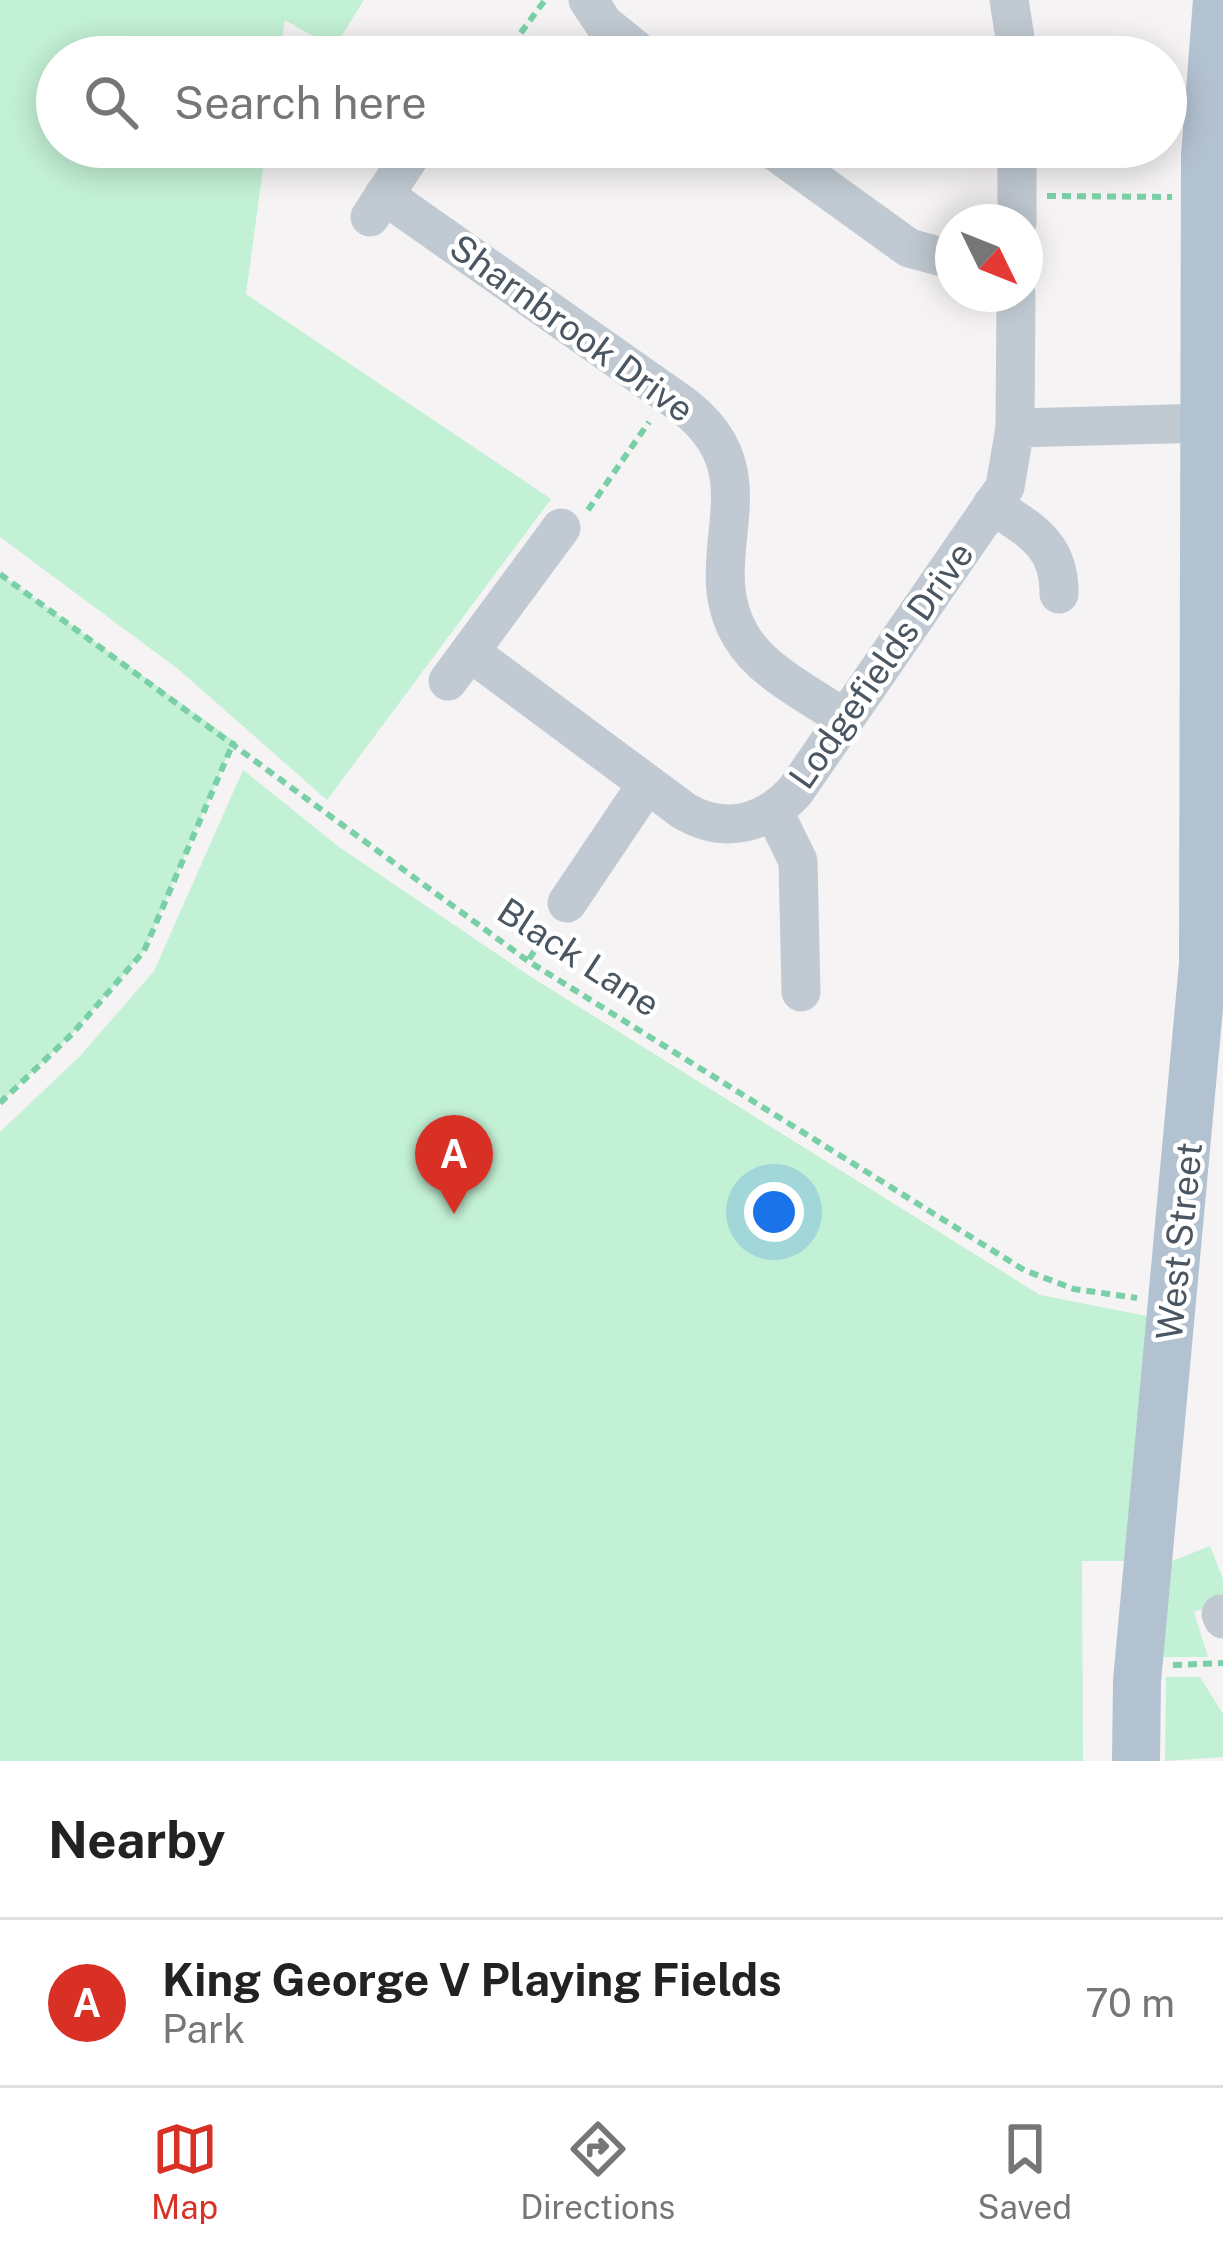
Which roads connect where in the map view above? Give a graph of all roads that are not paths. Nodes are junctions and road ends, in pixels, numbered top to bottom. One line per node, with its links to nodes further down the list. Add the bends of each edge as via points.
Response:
1 (588, 0): 4 (street)
2 (1009, 0): 5 (street)
3 (1217, 0): 12 (main road, West Street, via 1205,197)
4 (619, 36)
5 (1015, 36)
6 (402, 168): 19 (street, Sharnbrook Drive, via 377,206 702,421 725,452 730,476 728,593 739,633 778,674)
7 (798, 168): 10 (street, via 909,248)
8 (1017, 168): 9 (street)
9 (1017, 204)
10 (935, 255)
11 (1016, 312): 14 (street, Lodgefields Drive)
12 (1215, 323): 13 (main road, West Street)
13 (1208, 423): 14 (street); 18 (main road, West Street)
14 (1015, 428): 15 (street, Lodgefields Drive, via 1011,474)
15 (992, 505): 17 (street, via 1051,548); 19 (street, Lodgefields Drive)
16 (560, 528): 20 (street, Lodgefields Drive, via 459,667)
17 (1059, 594)
18 (1216, 658): 24 (main road, West Street, via 1203,964)
19 (844, 718): 21 (street, Lodgefields Drive)
20 (647, 784): 21 (street, Lodgefields Drive, via 706,822 740,824); 22 (street)
21 (774, 812): 23 (street, via 798,860)
22 (567, 903)
23 (801, 992)
24 (1136, 1761)

